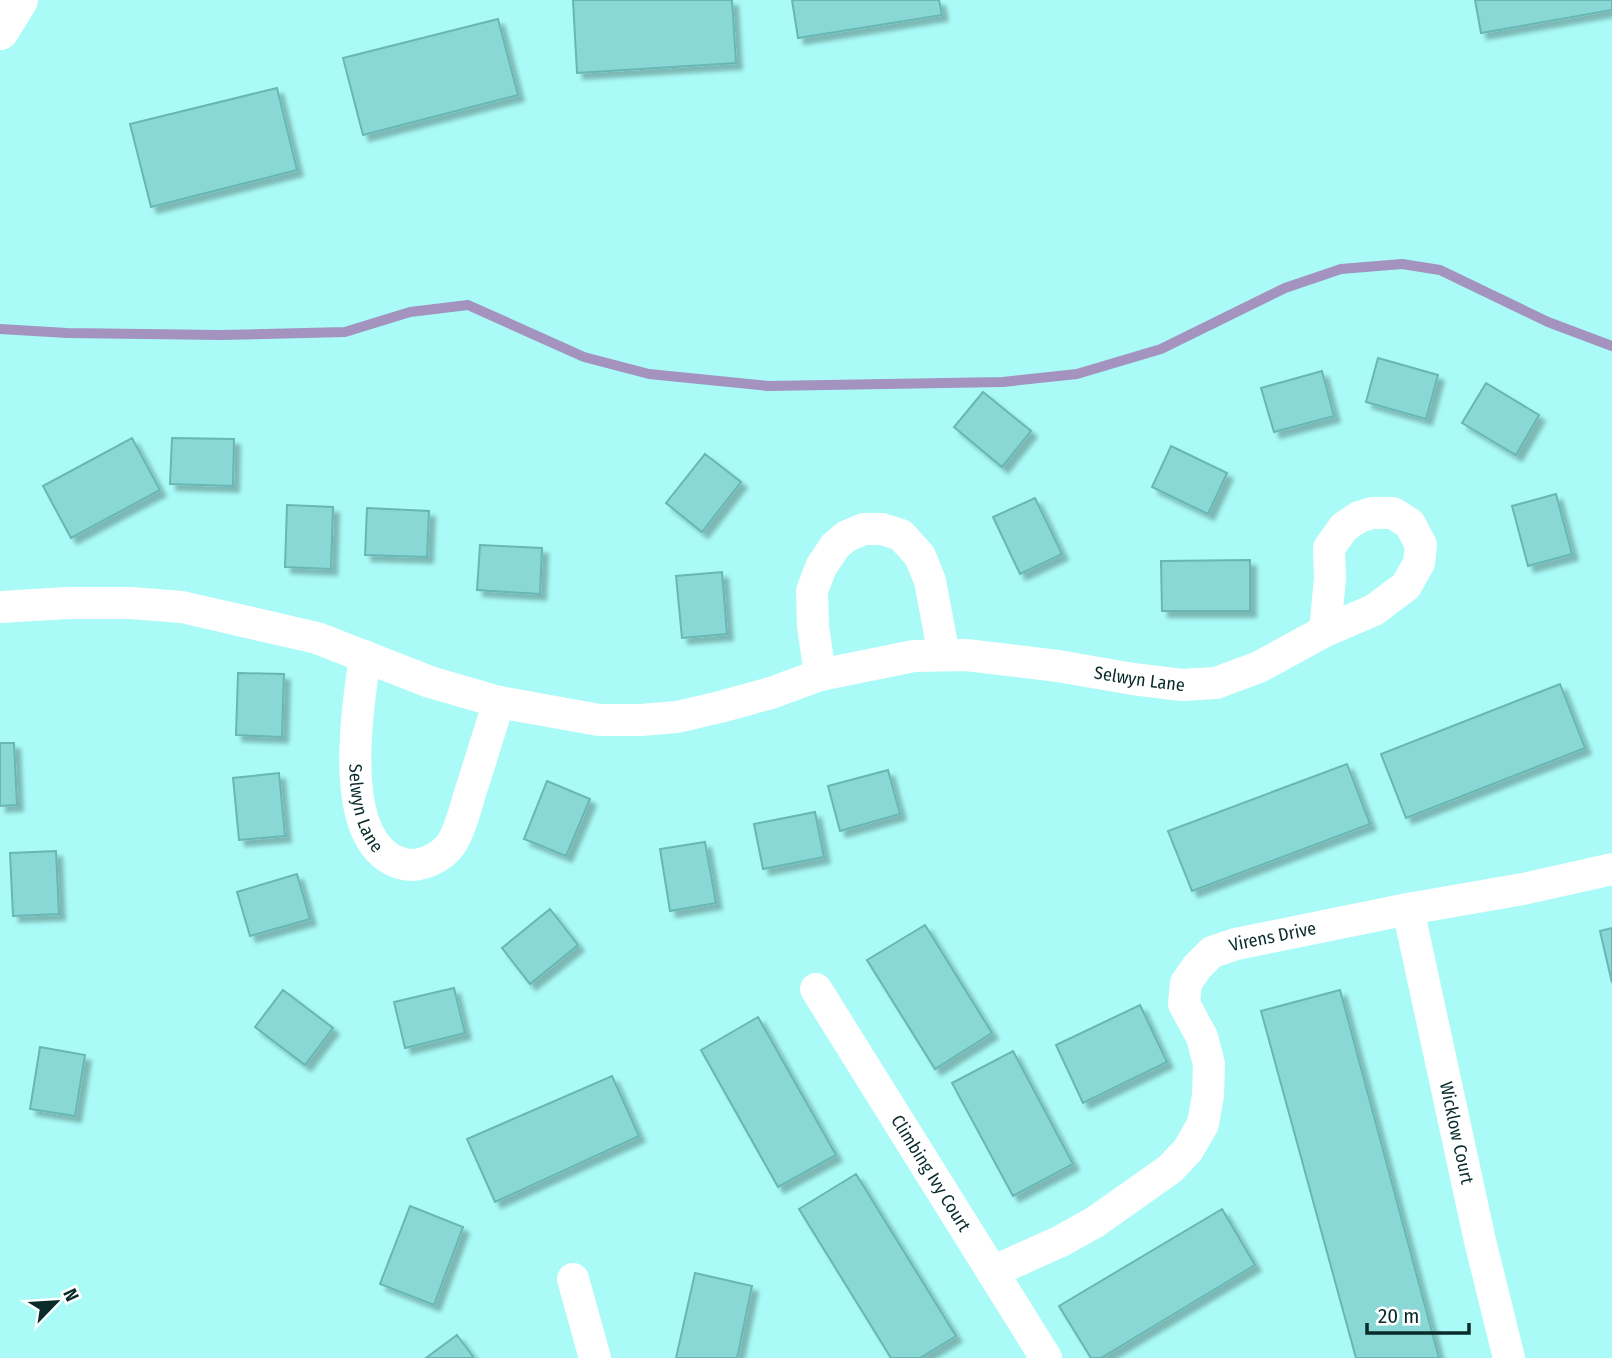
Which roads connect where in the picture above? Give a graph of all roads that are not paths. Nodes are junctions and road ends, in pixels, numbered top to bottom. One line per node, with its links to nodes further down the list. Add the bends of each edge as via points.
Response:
1 (19, 0): 2 (street)
2 (0, 31)
3 (0, 607): 6 (street, Selwyn Lane, via 68,603 182,607 317,638)
4 (1325, 631): 5 (street, Selwyn Lane, via 1259,667 1216,683 1182,685)
5 (944, 655): 7 (street, Selwyn Lane, via 914,656); 7 (street, via 930,581 920,556 901,535 864,529 835,546 811,590)
6 (365, 656): 8 (street, Selwyn Lane); 8 (street, Selwyn Lane, via 355,750 360,807 379,850 408,866 432,860 450,846)
7 (820, 675): 8 (street, Selwyn Lane, via 771,693 665,718 599,720)
8 (499, 702)
9 (1612, 869): 10 (street, Virens Drive)
10 (1408, 909): 12 (street, Virens Drive, via 1212,952 1186,983 1184,1004 1202,1037 1209,1064 1203,1124 1188,1150 1170,1169 1095,1222); 16 (street, Wicklow Court)
11 (816, 989): 12 (street, Climbing Ivy Court)
12 (992, 1272): 15 (street, Climbing Ivy Court)
13 (573, 1279): 14 (street)
14 (595, 1358)
15 (1046, 1358)
16 (1508, 1358)

